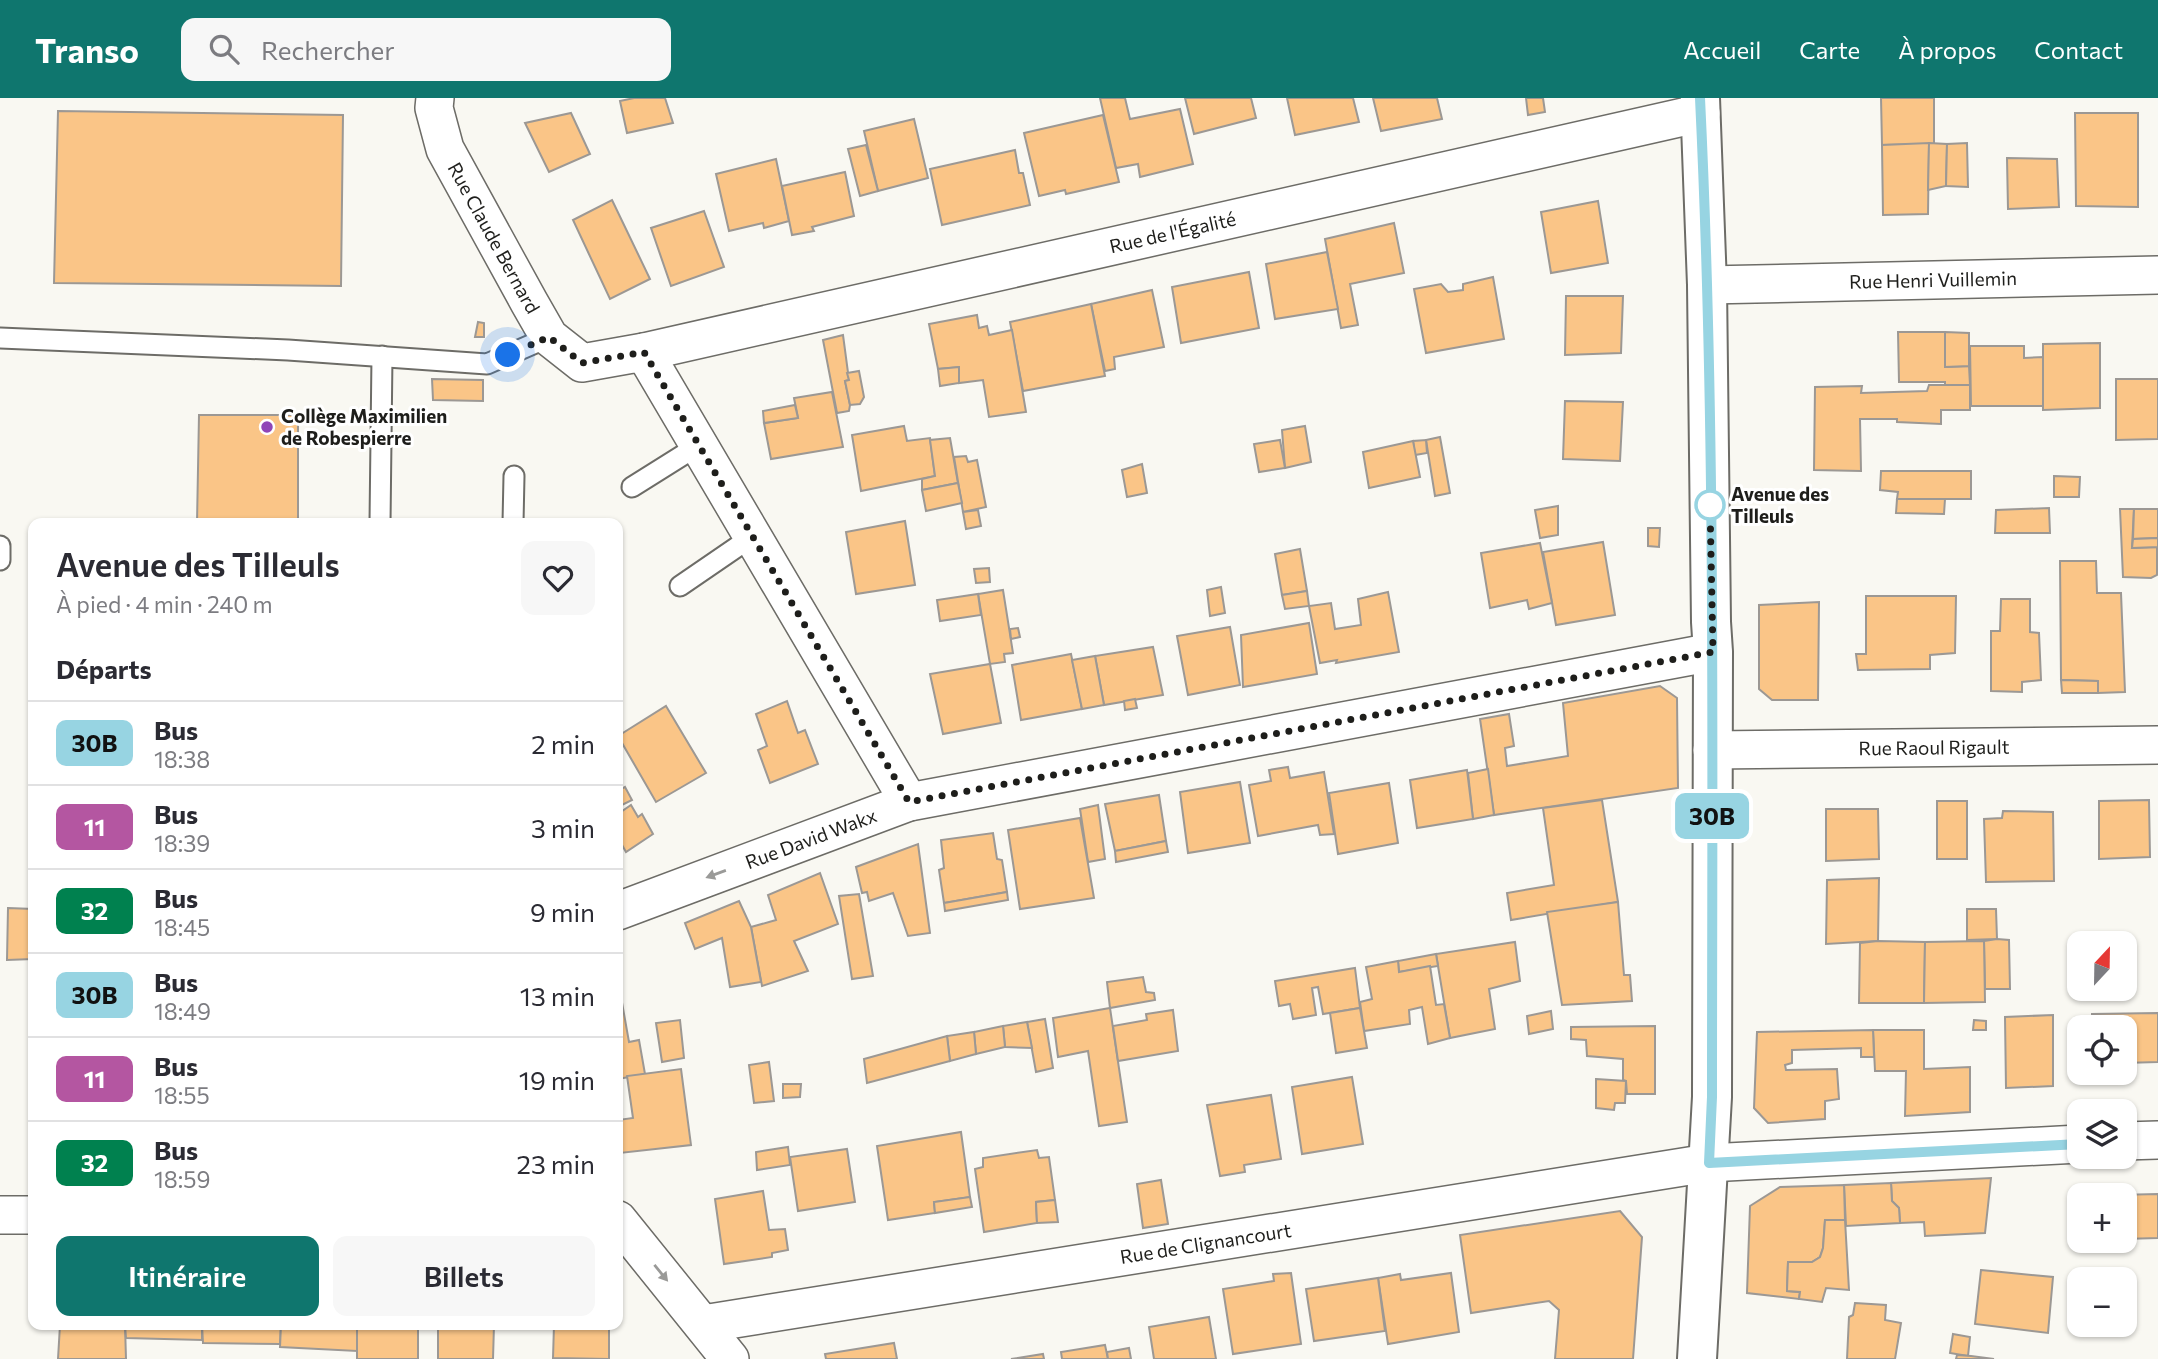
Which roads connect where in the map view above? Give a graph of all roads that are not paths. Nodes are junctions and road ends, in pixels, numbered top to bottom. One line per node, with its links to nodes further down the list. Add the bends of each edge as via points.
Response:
1 (435, 98): 5 (street, Rue Claude Bernard, via 445,149)
2 (1700, 106): 4 (street); 7 (street, Rue de l'Égalité)
3 (2158, 275): 4 (street, Rue Henri Vuillemin)
4 (1707, 285): 18 (street)
5 (549, 337): 7 (street, Rue Claude Bernard, via 582,363); 8 (lane, via 487,364)
6 (0, 338): 8 (lane)
7 (644, 352): 9 (street)
8 (382, 356): 12 (lane)
9 (699, 445): 11 (lane); 14 (street)
10 (514, 476): 13 (lane)
11 (632, 487)
12 (380, 518)
13 (513, 518)
14 (753, 536): 17 (lane); 21 (street)
15 (0, 546): 16 (lane)
16 (0, 559)
17 (680, 586)
18 (1713, 652): 20 (street); 21 (street, Rue David Wakx)
19 (2158, 746): 20 (street, Rue Raoul Rigault)
20 (1712, 750): 26 (street)
21 (909, 802): 22 (street, Rue David Wakx, one-way to 22)
22 (623, 909)
23 (2158, 1140): 24 (street)
24 (2137, 1141)
25 (2067, 1145): 26 (street)
26 (1709, 1163): 30 (street, Rue de Clignancourt); 32 (street)
27 (0, 1215): 28 (street)
28 (28, 1215)
29 (623, 1226): 30 (street, one-way to 30)
30 (703, 1324): 31 (street)
31 (730, 1359)
32 (1697, 1359)

